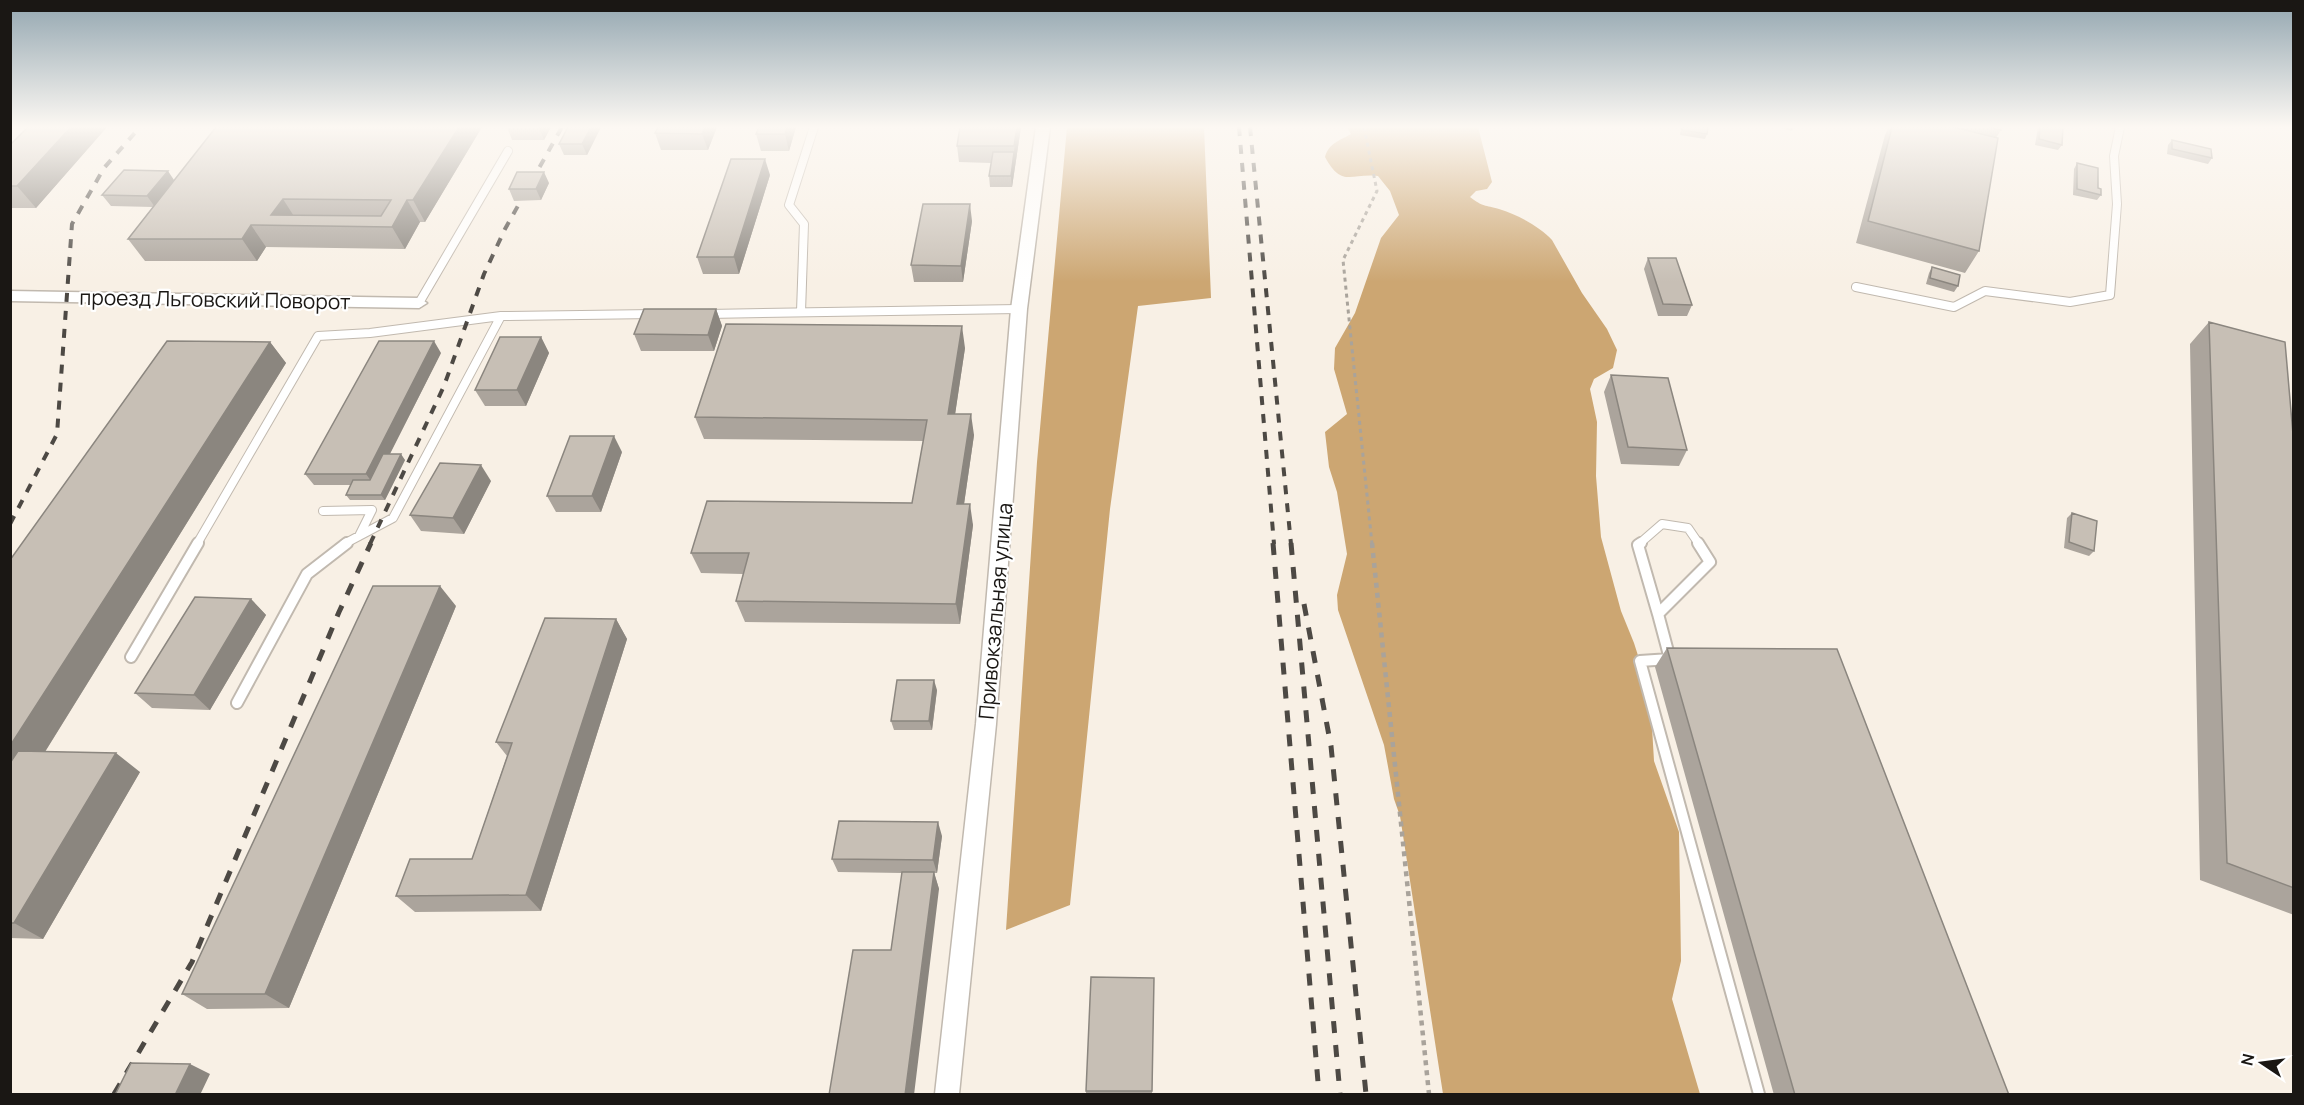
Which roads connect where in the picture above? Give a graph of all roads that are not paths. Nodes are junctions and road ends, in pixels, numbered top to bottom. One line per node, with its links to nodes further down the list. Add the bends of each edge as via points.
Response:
1 (492, 179): 7 (lane)
2 (797, 179): 9 (lane, via 789,205 804,224)
3 (1036, 179): 8 (street, Привокзальная улица)
4 (2115, 179): 5 (lane, via 2110,295 2070,302 1985,291 1954,307)
5 (1856, 287)
6 (10, 296): 7 (street, проезд Льговский Поворот)
7 (419, 303)
8 (1019, 309): 9 (lane); 18 (street, Привокзальная улица, via 986,724)
9 (801, 312): 11 (lane)
10 (663, 314): 12 (lane)
11 (697, 314)
12 (501, 316): 14 (lane, via 393,518); 16 (lane, via 318,336)
13 (323, 511): 14 (lane, via 372,510)
14 (359, 536): 17 (lane, via 307,574)
15 (1657, 615): 15 (lane, via 1638,545 1662,525 1688,528 1710,562); 19 (lane, via 1670,659 1640,661)
16 (131, 657)
17 (237, 704)
18 (947, 1095)
19 (1759, 1095)

